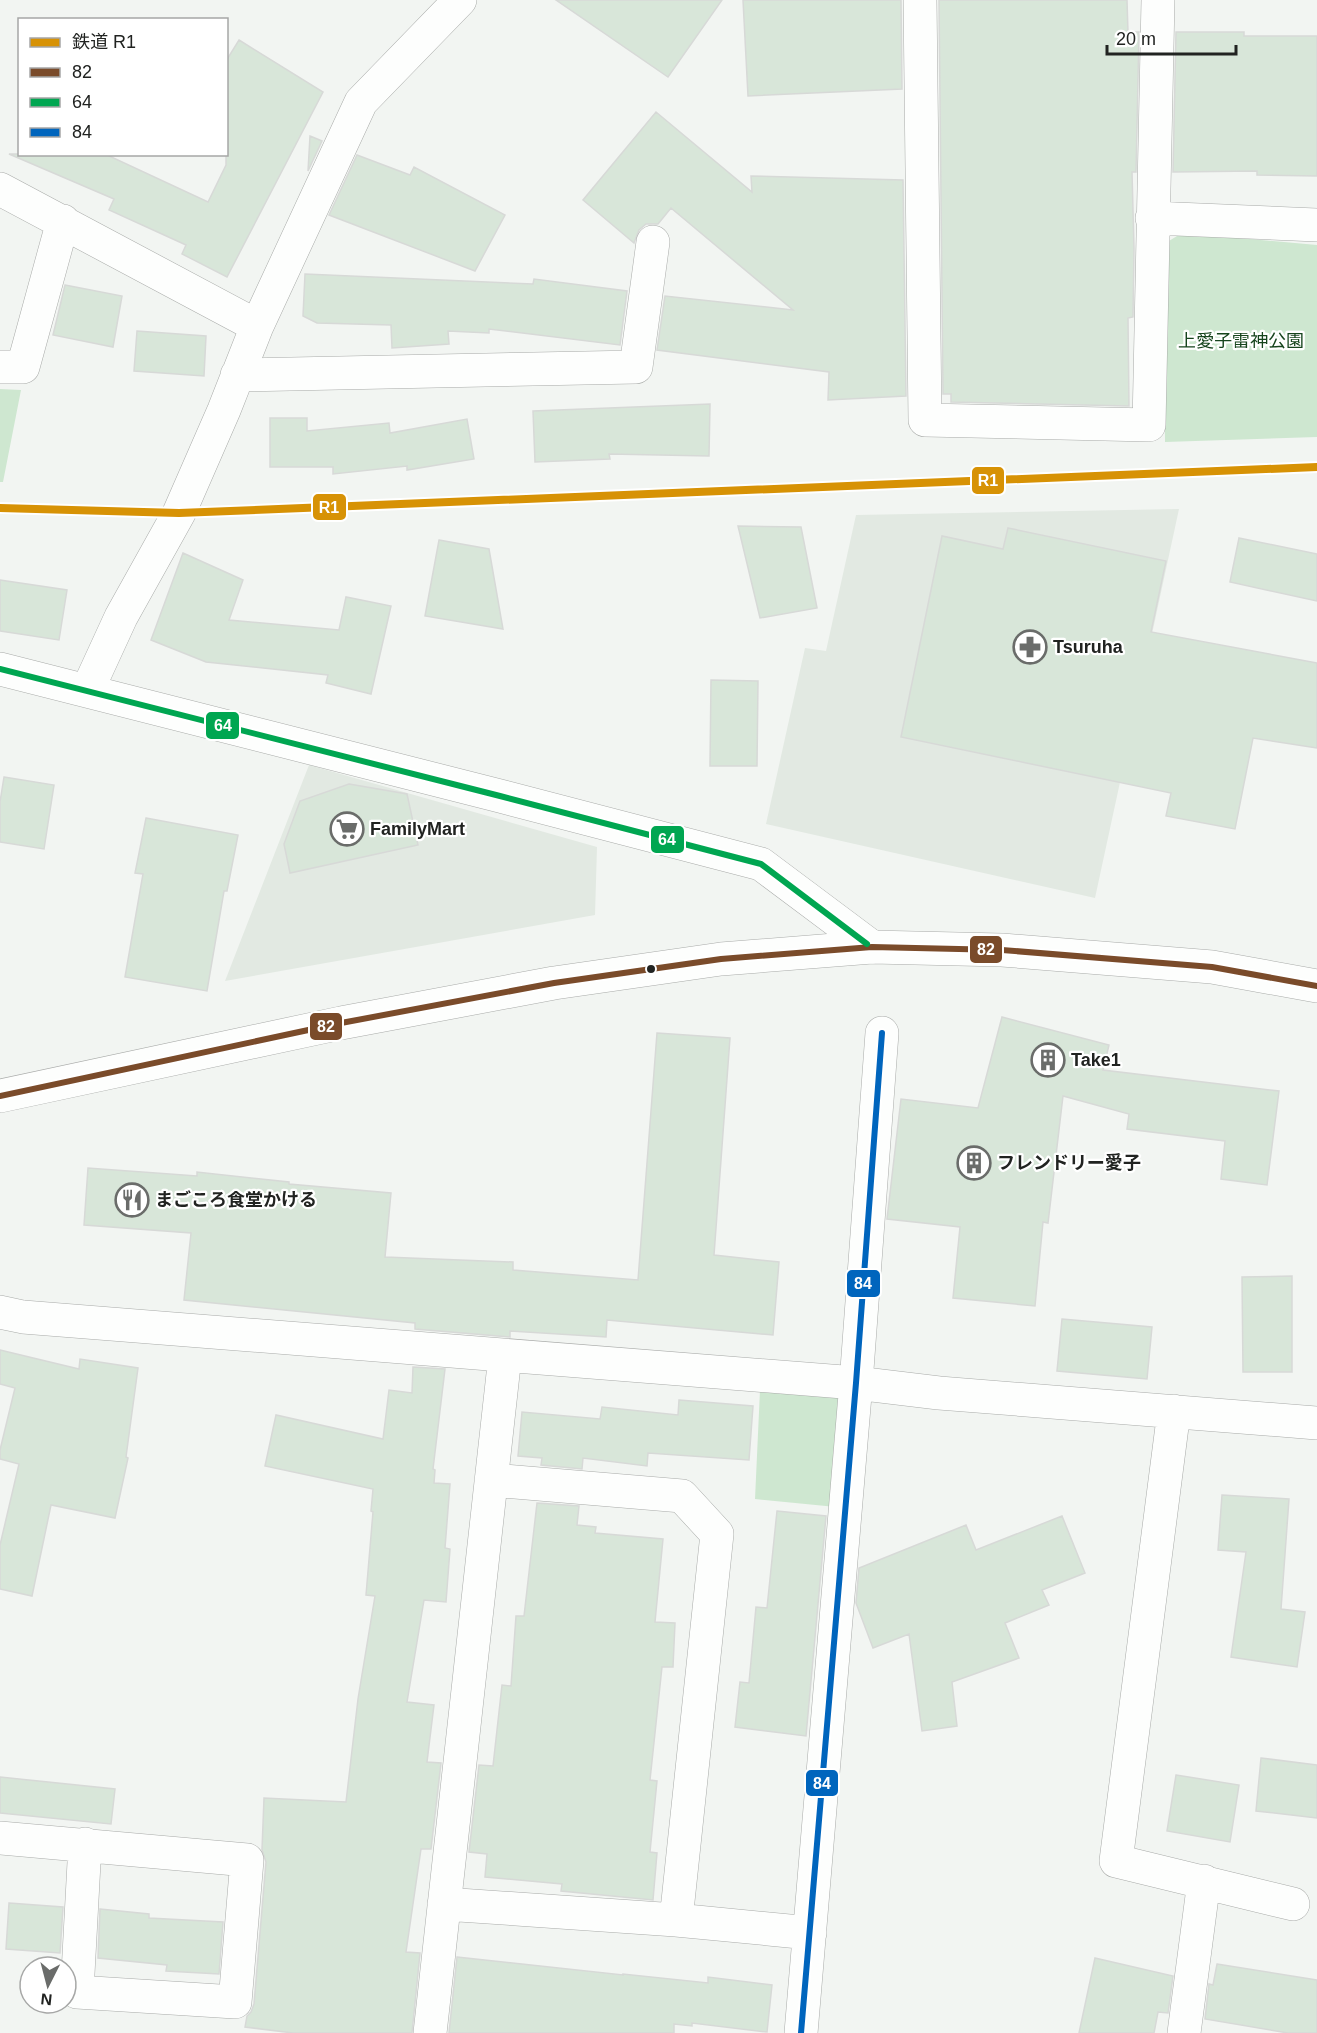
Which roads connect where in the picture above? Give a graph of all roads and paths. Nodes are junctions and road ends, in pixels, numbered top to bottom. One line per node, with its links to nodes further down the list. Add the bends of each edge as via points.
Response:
1 (460, 0): 9 (main road, via 361,102)
2 (920, 0): 5 (main road, via 925,420 1149,425)
3 (1158, 0): 5 (main road)
4 (0, 189): 6 (main road)
5 (1152, 218): 7 (main road)
6 (63, 221): 9 (main road); 10 (main road, via 23,368)
7 (1317, 225)
8 (653, 242): 11 (main road, via 636,367)
9 (257, 326): 11 (main road)
10 (0, 367)
11 (237, 375): 13 (main road, via 179,513 121,617)
12 (0, 669): 13 (main road)
13 (87, 691): 14 (main road, via 761,864)
14 (872, 948): 15 (main road, via 1002,950 1212,967); 17 (main road, via 721,959 554,983 341,1023)
15 (1317, 986)
16 (882, 1033): 20 (main road)
17 (0, 1096)
18 (0, 1312): 19 (main road)
19 (505, 1356): 20 (main road); 23 (main road)
20 (856, 1383): 21 (main road); 30 (main road)
21 (1174, 1412): 22 (main road); 26 (main road, via 1116,1861)
22 (1317, 1423)
23 (491, 1480): 27 (main road); 29 (main road, via 682,1496 717,1534)
24 (0, 1838): 25 (main road)
25 (85, 1844): 25 (main road, via 247,1860 235,2002 77,1992)
26 (1204, 1881): 28 (main road); 33 (main road)
27 (444, 1904): 29 (main road); 31 (main road)
28 (1293, 1904)
29 (676, 1920): 30 (main road)
30 (810, 1933): 32 (main road)
31 (430, 2033)
32 (801, 2033)
33 (1184, 2033)

